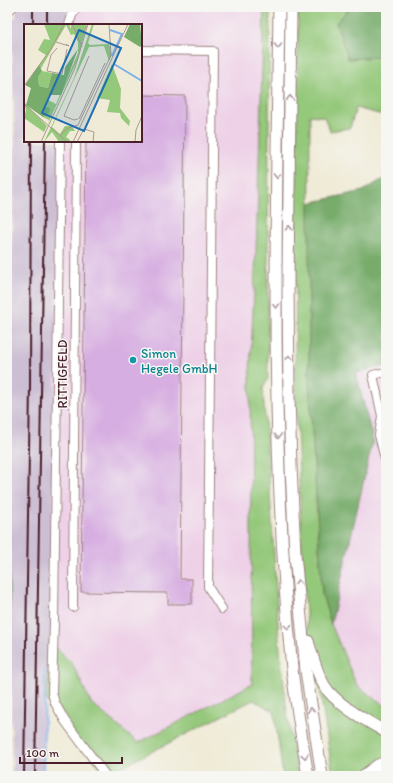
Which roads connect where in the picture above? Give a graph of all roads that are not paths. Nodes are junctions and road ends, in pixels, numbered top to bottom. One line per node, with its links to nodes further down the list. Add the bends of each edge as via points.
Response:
1 (13, 7): 5 (street)
2 (78, 7): 6 (street)
3 (278, 7): 18 (highway, one-way to 18, via 276,357 282,550 292,671)
4 (291, 7): 14 (highway, one-way to 4, via 295,554 289,397)
5 (7, 12)
6 (69, 24)
7 (142, 50): 13 (street, via 213,51 208,587)
8 (60, 142): 17 (street, via 52,693 65,721)
9 (76, 142): 12 (street, RITTIGFELD)
10 (386, 372): 11 (street, via 373,375 382,416 379,435)
11 (386, 463)
12 (73, 607)
13 (222, 609)
14 (301, 621): 15 (highway, via 315,666 324,685 335,698 352,711); 19 (highway, one-way to 14)
15 (386, 732)
16 (386, 762): 20 (highway)
17 (106, 776)
18 (308, 776)
19 (322, 776)
20 (364, 776)

